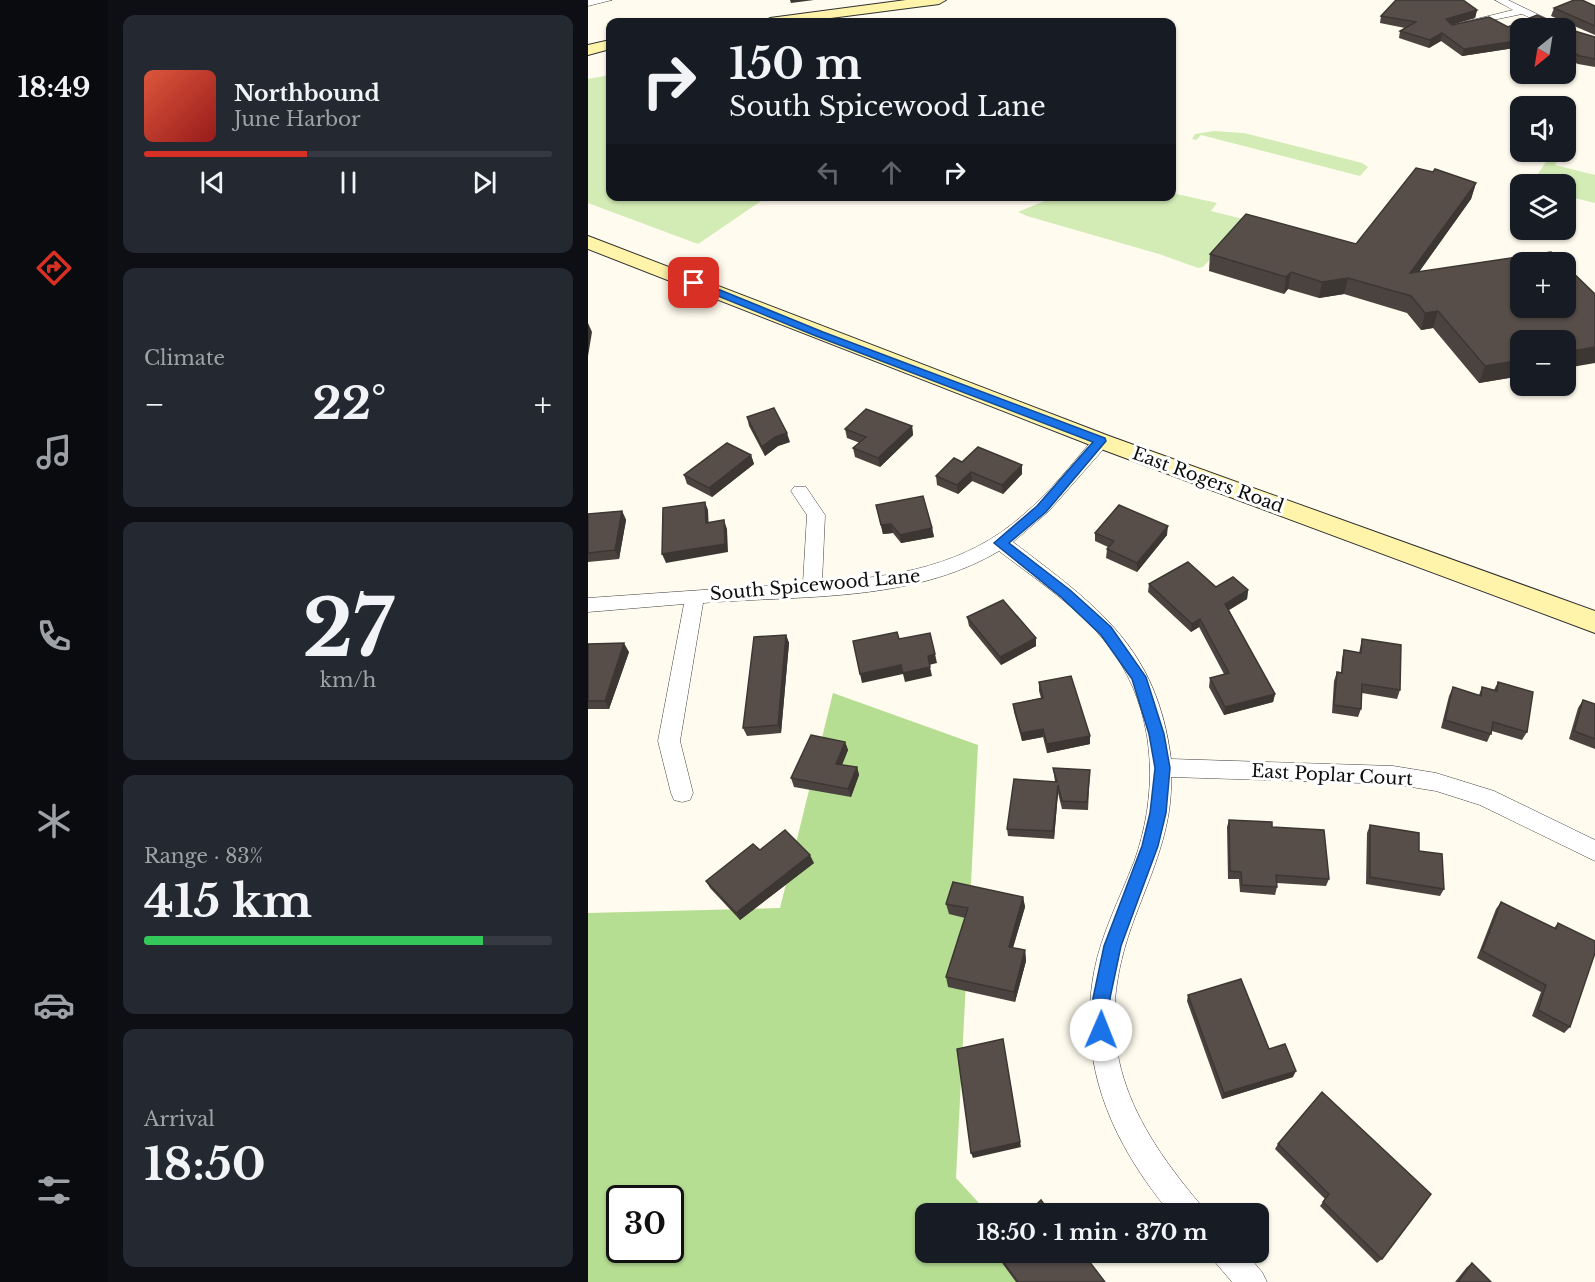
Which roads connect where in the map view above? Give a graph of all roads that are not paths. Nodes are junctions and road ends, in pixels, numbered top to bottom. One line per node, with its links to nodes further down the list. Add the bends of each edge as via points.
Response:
1 (607, 0): 5 (street)
2 (939, 0): 4 (main road)
3 (1500, 0): 6 (street)
4 (898, 2): 7 (main road)
5 (588, 3)
6 (1521, 11): 8 (street); 9 (street)
7 (786, 18)
8 (1537, 18)
9 (1463, 25)
10 (606, 46): 11 (main road)
11 (588, 50)
12 (588, 242): 13 (main road, East Rogers Road)
13 (1101, 441): 15 (street, South Spicewood Lane, via 1041,509); 19 (main road, East Rogers Road)
14 (800, 491): 16 (street, via 816,515)
15 (1001, 543): 16 (street, South Spicewood Lane, via 958,565 923,576); 20 (street, via 1089,613 1124,654 1139,677 1149,704)
16 (812, 588): 17 (street, South Spicewood Lane)
17 (695, 596): 18 (street, South Spicewood Lane); 21 (street, via 669,741)
18 (588, 605)
19 (1595, 622)
20 (1162, 768): 22 (street, East Poplar Court, via 1393,775 1436,782 1486,798); 23 (street, via 1150,846 1106,970 1101,1030 1104,1061 1118,1106 1151,1169)
21 (682, 793)
22 (1595, 851)
23 (1180, 1203)
24 (1235, 1263): 25 (street)
25 (1252, 1282)

